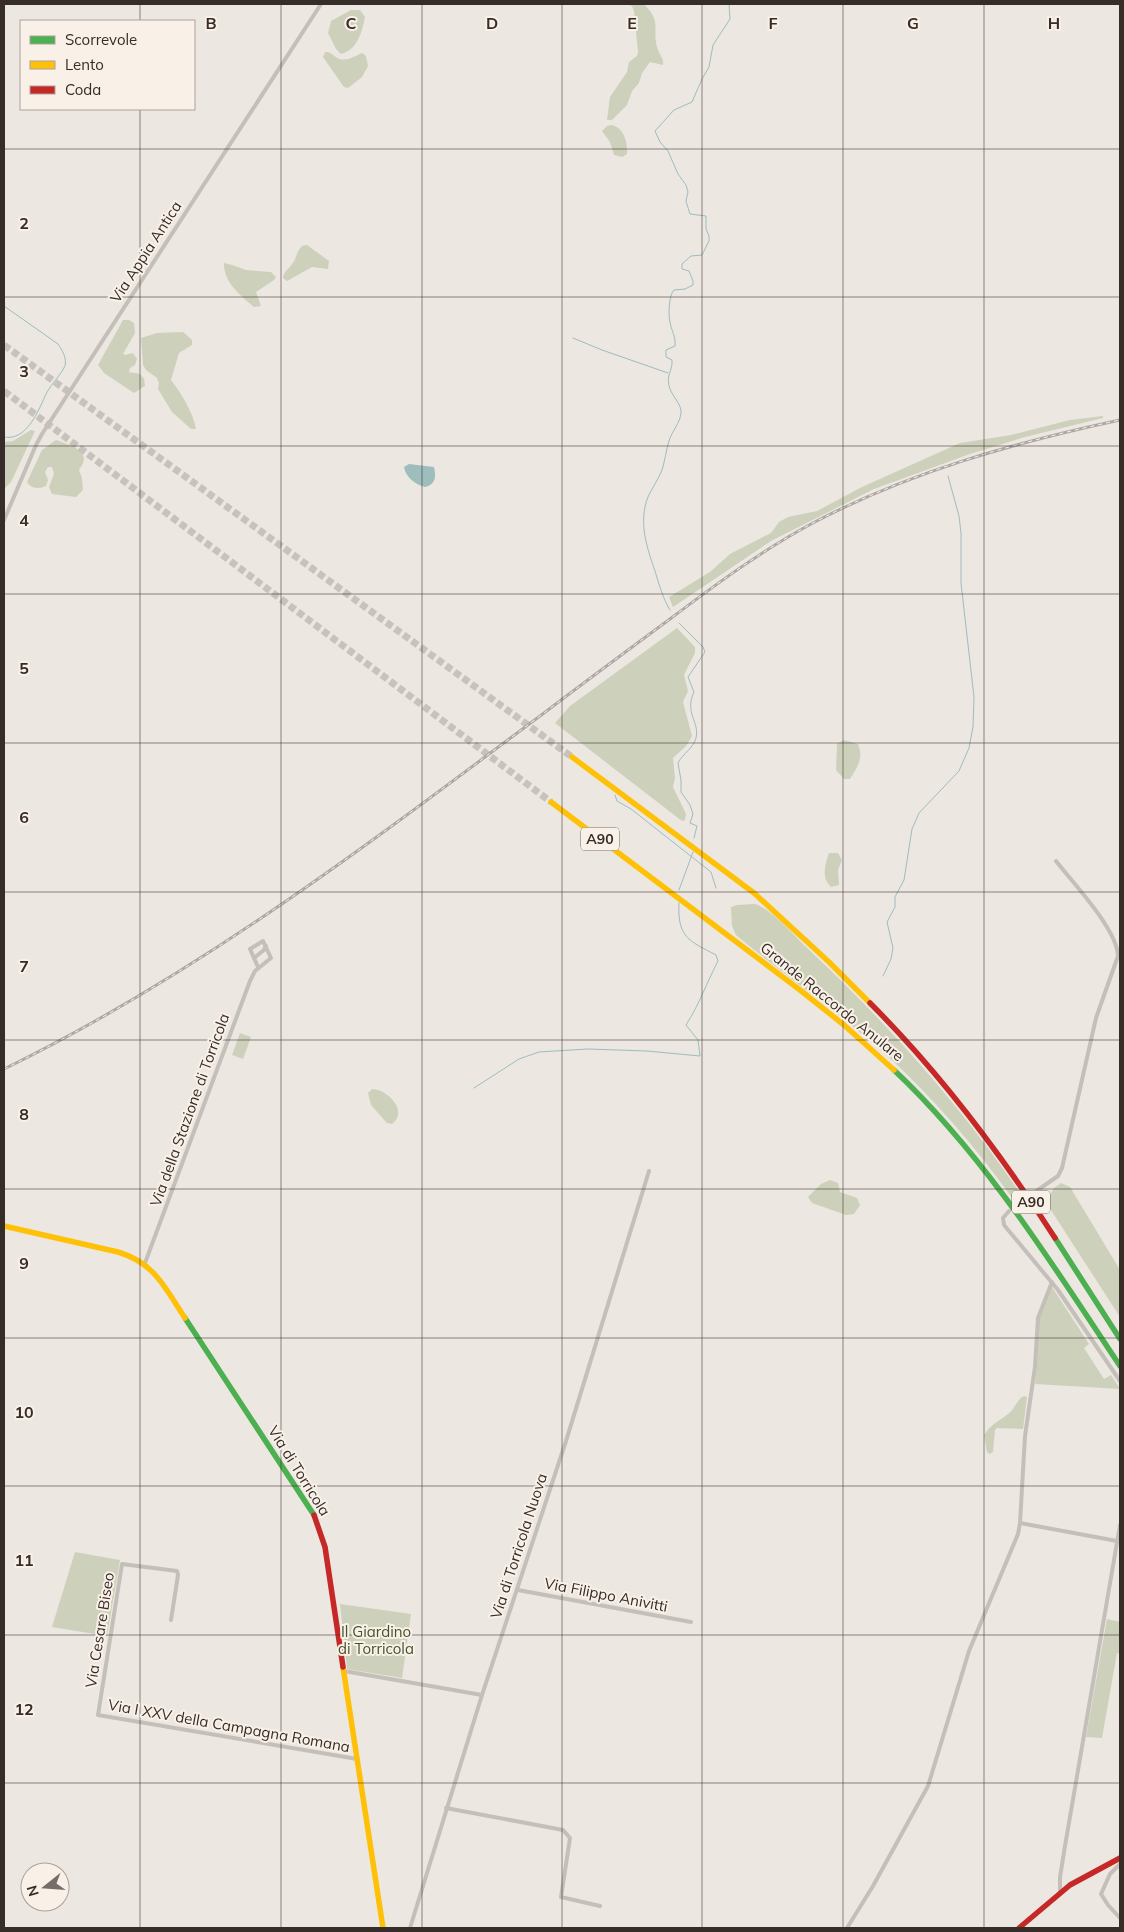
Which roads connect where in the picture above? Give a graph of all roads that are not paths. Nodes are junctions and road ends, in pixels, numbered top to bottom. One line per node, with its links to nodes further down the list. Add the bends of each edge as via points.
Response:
1 (320, 4): 2 (street, Via Appia Antica, via 42,434)
2 (4, 520)
3 (572, 757): 17 (main road, Grande Raccordo Anulare / A90, via 754,893 880,1014 983,1132)
4 (551, 802): 18 (main road, Grande Raccordo Anulare / A90, via 812,999 897,1072 945,1121 998,1187)
5 (1056, 861): 10 (street, via 1109,930 1118,948 1118,956 1096,1018 1062,1168 1058,1176)
6 (266, 946): 7 (street); 7 (street, via 263,941 250,949); 8 (street, Via della Stazione di Torricola, via 271,959)
7 (254, 958): 8 (street)
8 (258, 967): 15 (street, Via della Stazione di Torricola, via 250,979)
9 (649, 1171): 23 (street, Via di Torricola Nuova)
10 (1035, 1192)
11 (1026, 1198): 12 (street)
12 (1018, 1204)
13 (1009, 1211): 16 (street, via 1003,1216 1003,1224)
14 (4, 1226): 15 (main road, Via di Torricola, via 118,1252)
15 (145, 1263): 26 (main road, Via di Torricola, via 159,1278 316,1518 325,1547)
16 (1052, 1282): 19 (street); 20 (street, via 1038,1318 1025,1436)
17 (1120, 1339)
18 (1120, 1366)
19 (1120, 1381)
20 (1020, 1523): 22 (street); 38 (street, via 969,1651 928,1786)
21 (1120, 1525): 22 (street)
22 (1117, 1541): 33 (street)
23 (518, 1590): 25 (street, Via Filippo Anivitti); 27 (street, Via di Torricola Nuova)
24 (171, 1620): 28 (street, Via Cesare Biseo, via 177,1571 122,1564)
25 (691, 1622)
26 (344, 1671): 27 (street); 29 (main road, Via di Torricola)
27 (482, 1695): 30 (street, Via di Torricola Nuova)
28 (98, 1714): 29 (street, Via I XXV della Campagna Romana)
29 (357, 1759): 36 (main road, Via di Torricola)
30 (446, 1808): 34 (street, via 566,1832 570,1841 561,1897); 37 (street, Via di Torricola Nuova)
31 (1120, 1858): 33 (main road)
32 (1120, 1864): 35 (street, via 1110,1874 1101,1894)
33 (1060, 1892): 39 (main road)
34 (600, 1906)
35 (1120, 1918)
36 (383, 1928)
37 (410, 1928)
38 (847, 1928)
39 (1019, 1928)

